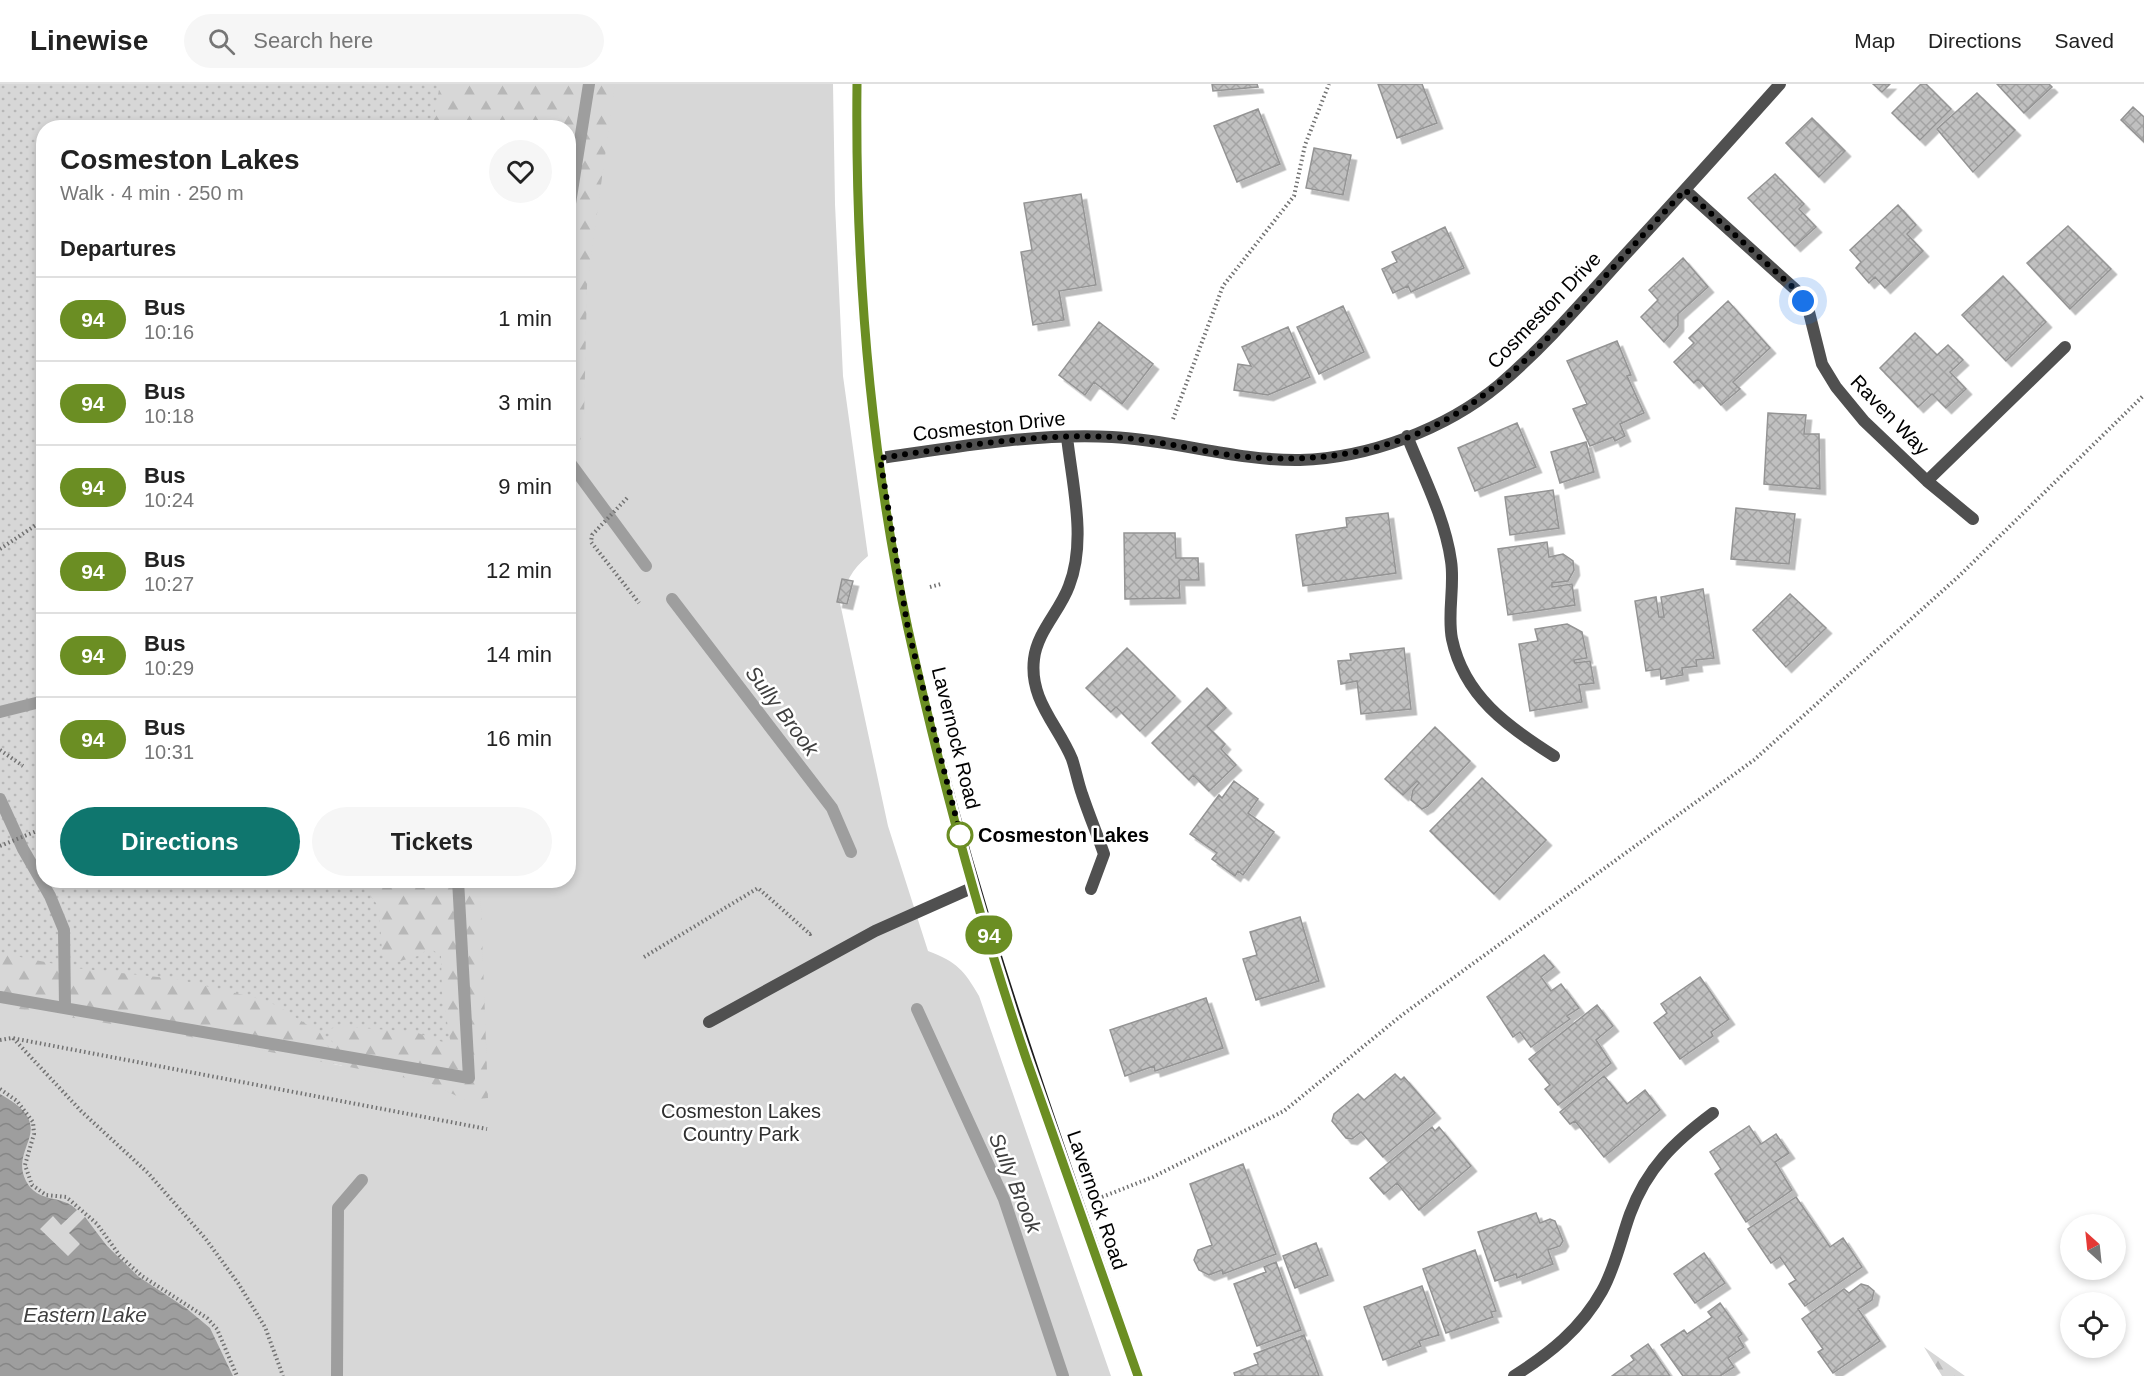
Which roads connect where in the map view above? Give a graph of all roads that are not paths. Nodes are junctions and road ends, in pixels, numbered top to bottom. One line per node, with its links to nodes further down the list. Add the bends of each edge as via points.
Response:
1 (857, 84): 7 (main road, Lavernock Road, via 863,294)
2 (1780, 84): 3 (street, Cosmeston Drive)
3 (1685, 190): 5 (street, Cosmeston Drive, via 1544,343 1498,386 1453,416); 8 (street, Raven Way, via 1796,290 1809,312 1822,364 1836,387 1864,421)
4 (2065, 347): 8 (street)
5 (1407, 436): 6 (street, Cosmeston Drive, via 1352,455 1300,460 1239,456 1114,437); 10 (street, via 1443,526 1451,561 1452,638 1463,671 1478,694 1510,728)
6 (1067, 437): 7 (street, Cosmeston Drive); 12 (street, via 1076,553 1070,584 1042,633 1034,659 1035,688 1072,759 1104,854)
7 (880, 458): 11 (main road, Lavernock Road, via 908,629)
8 (1928, 481): 9 (street, Raven Way)
9 (1973, 519)
10 (1554, 756)
11 (974, 887): 13 (street, via 875,931); 15 (main road, Lavernock Road, via 1027,1059)
12 (1091, 889)
13 (709, 1022)
14 (1713, 1113): 16 (street, via 1678,1139 1655,1166 1631,1212 1602,1291 1578,1327 1544,1357)
15 (1138, 1376)
16 (1514, 1376)

